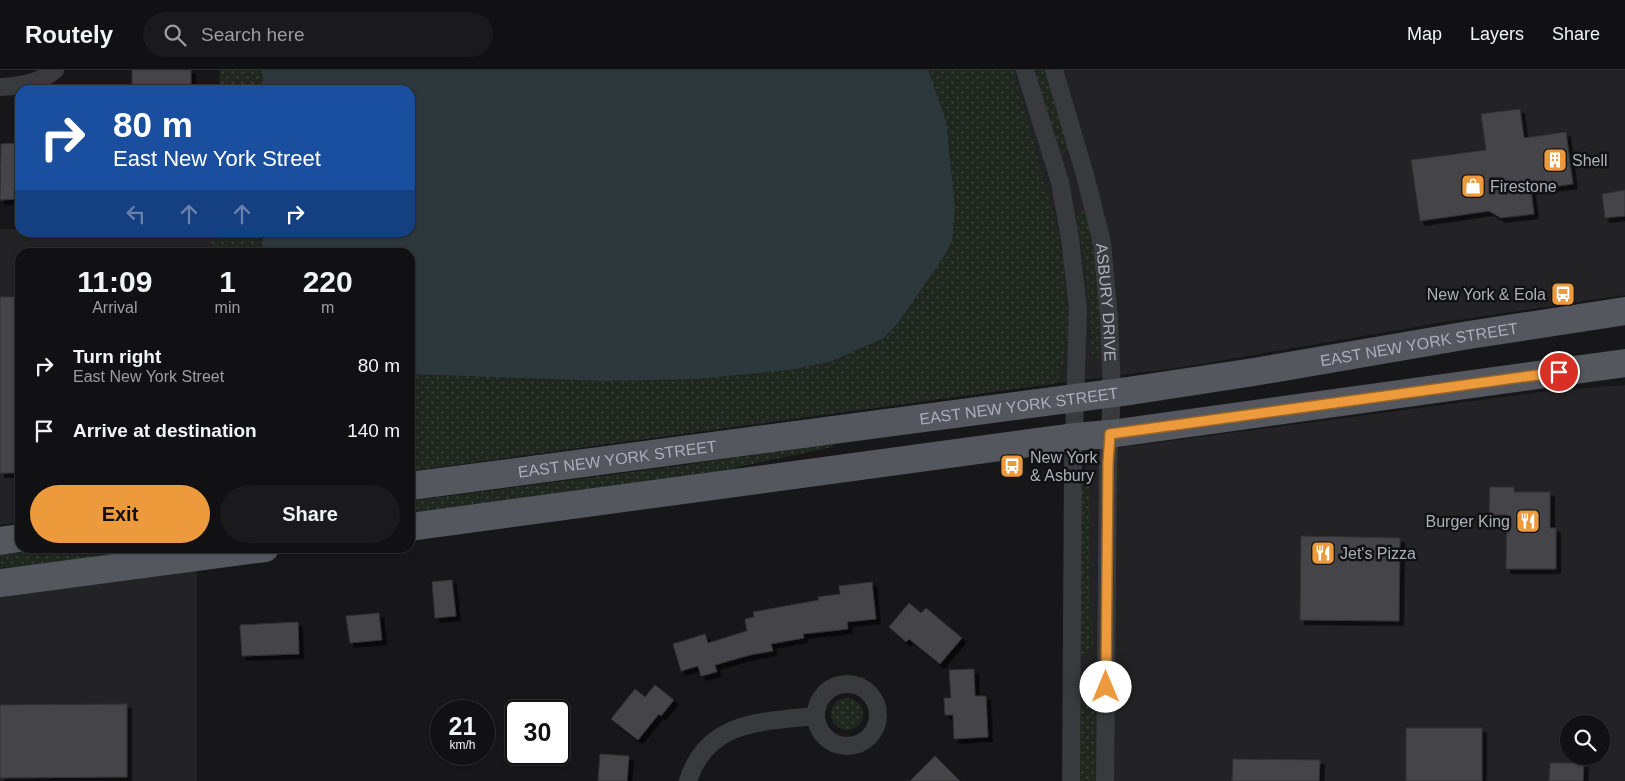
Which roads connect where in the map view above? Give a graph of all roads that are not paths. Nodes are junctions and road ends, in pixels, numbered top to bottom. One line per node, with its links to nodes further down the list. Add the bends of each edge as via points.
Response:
1 (55, 70): 5 (street, via 29,84)
2 (1025, 70): 10 (street, ASBURY DRIVE, via 1060,182 1070,239 1078,309)
3 (1054, 70): 9 (street, ASBURY DRIVE, via 1102,243)
4 (15, 85): 6 (street)
5 (19, 85)
6 (0, 87)
7 (1625, 311): 9 (main road, EAST NEW YORK STREET)
8 (1625, 363): 11 (main road)
9 (1112, 393): 10 (main road, EAST NEW YORK STREET); 11 (street, ASBURY DRIVE)
10 (1075, 398): 12 (street, ASBURY DRIVE); 13 (main road, EAST NEW YORK STREET)
11 (1110, 434): 12 (main road); 22 (street, ASBURY DRIVE)
12 (1074, 437): 14 (main road); 21 (street, ASBURY DRIVE)
13 (415, 485)
14 (415, 525)
15 (15, 538): 16 (main road)
16 (0, 540)
17 (227, 553): 18 (main road)
18 (0, 583)
19 (815, 716): 20 (street, via 756,723 730,731 702,752)
20 (688, 781)
21 (1071, 781)
22 (1105, 781)

